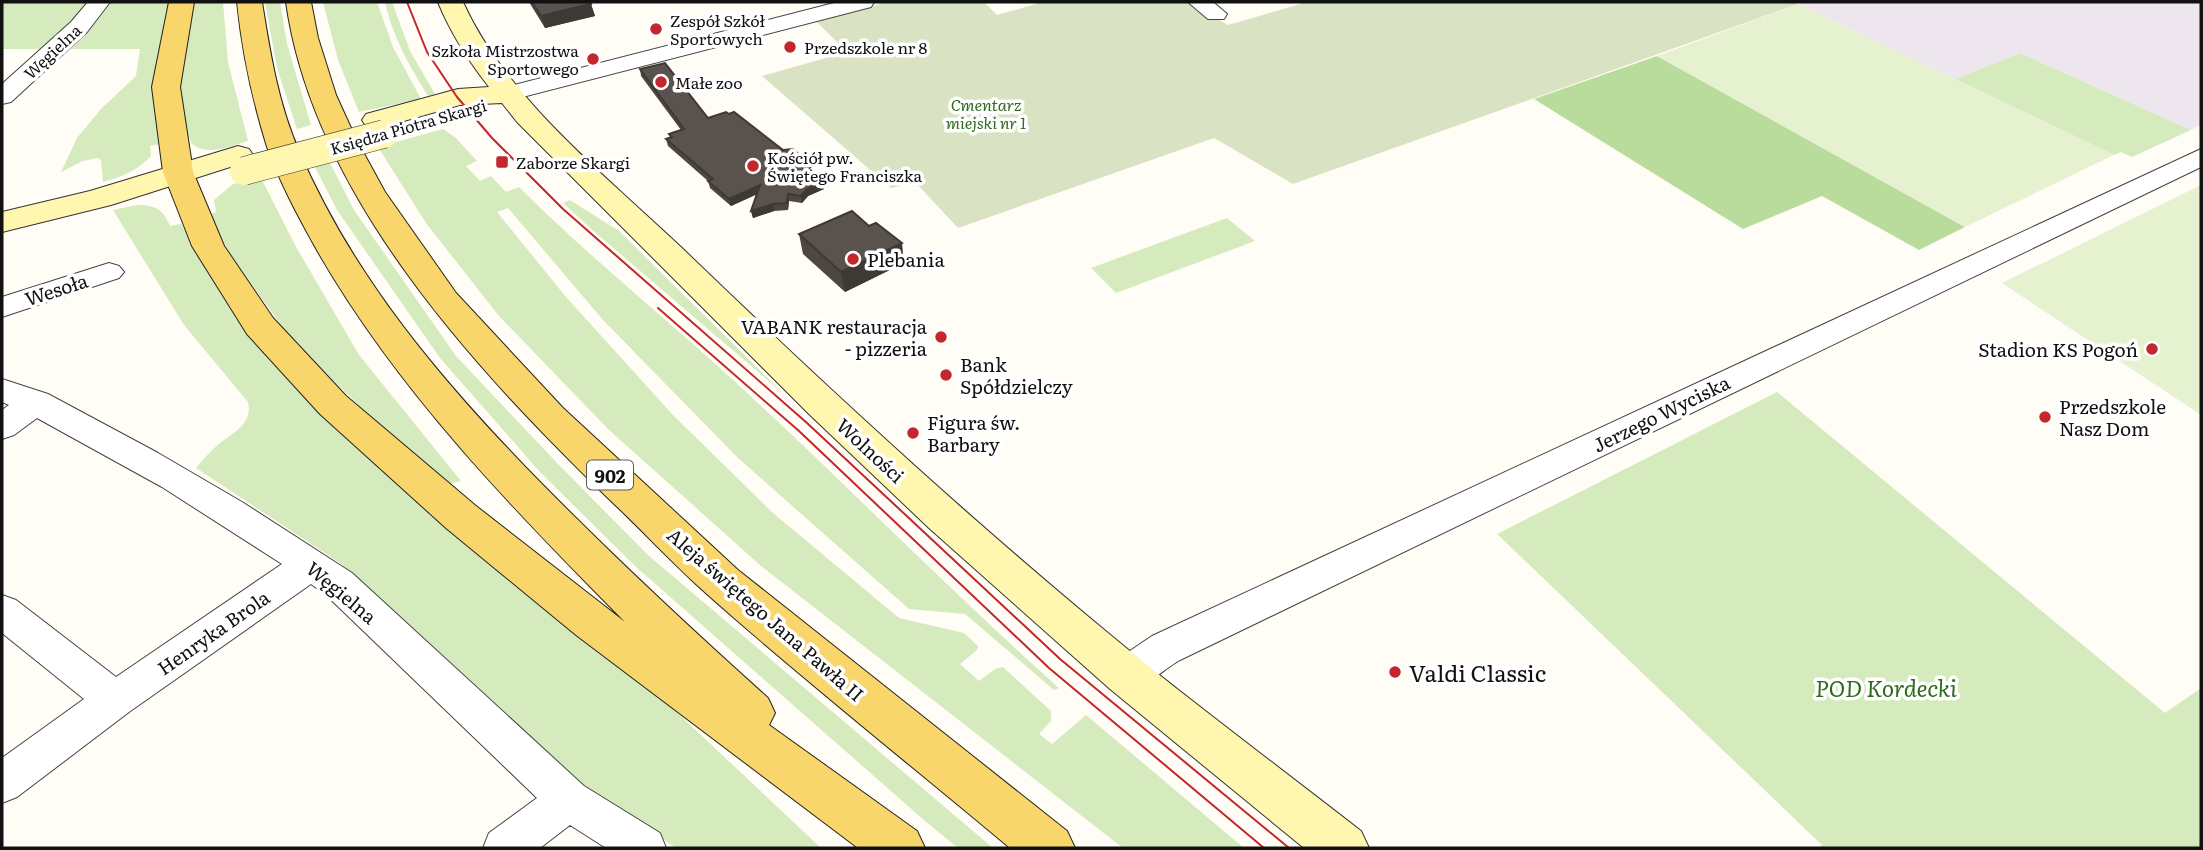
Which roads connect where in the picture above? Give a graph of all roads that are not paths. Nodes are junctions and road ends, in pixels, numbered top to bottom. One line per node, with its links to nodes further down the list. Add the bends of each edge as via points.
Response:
1 (99, 2): 9 (street, Węgielna, via 79,27)
2 (181, 2): 15 (main road, via 166,87)
3 (250, 2): 29 (main road, via 258,65 285,155 317,222 387,334 498,464 629,600)
4 (298, 2): 30 (main road, Aleja świętego Jana Pawła II / 902, via 322,95 341,139 370,193 444,301 549,418 723,582)
5 (451, 2): 7 (street, Wolności)
6 (863, 2): 8 (street)
7 (480, 57): 8 (street, Wolności); 10 (street, via 467,84)
8 (508, 94): 10 (street, Księdza Piotra Skargi, via 481,94); 11 (street, Księdza Piotra Skargi); 12 (street, Wolności)
9 (2, 97)
10 (434, 104): 13 (street, Księdza Piotra Skargi)
11 (469, 112): 12 (street, via 493,110); 13 (street, Księdza Piotra Skargi)
12 (527, 116): 23 (street, Wolności, via 822,405)
13 (380, 127): 15 (street, Księdza Piotra Skargi, bridge)
14 (2201, 157): 23 (street, Jerzego Wyciska, via 1176,643)
15 (180, 178): 16 (street, Księdza Piotra Skargi); 29 (main road, via 208,246 260,326 333,405 461,517 592,622)
16 (2, 222)
17 (109, 272): 18 (street, Wesoła)
18 (2, 307)
19 (19, 396): 20 (street); 21 (street, Węgielna, via 169,474)
20 (2, 427)
21 (311, 564): 24 (street, Henryka Brola); 26 (street, Węgielna, via 339,584)
22 (2, 611): 24 (street)
23 (1126, 675): 31 (street, Wolności)
24 (115, 700): 25 (street, Henryka Brola)
25 (2, 783)
26 (569, 800): 27 (street); 28 (street, Węgielna)
27 (505, 848)
28 (644, 848)
29 (901, 848)
30 (1049, 848)
31 (1343, 848)

